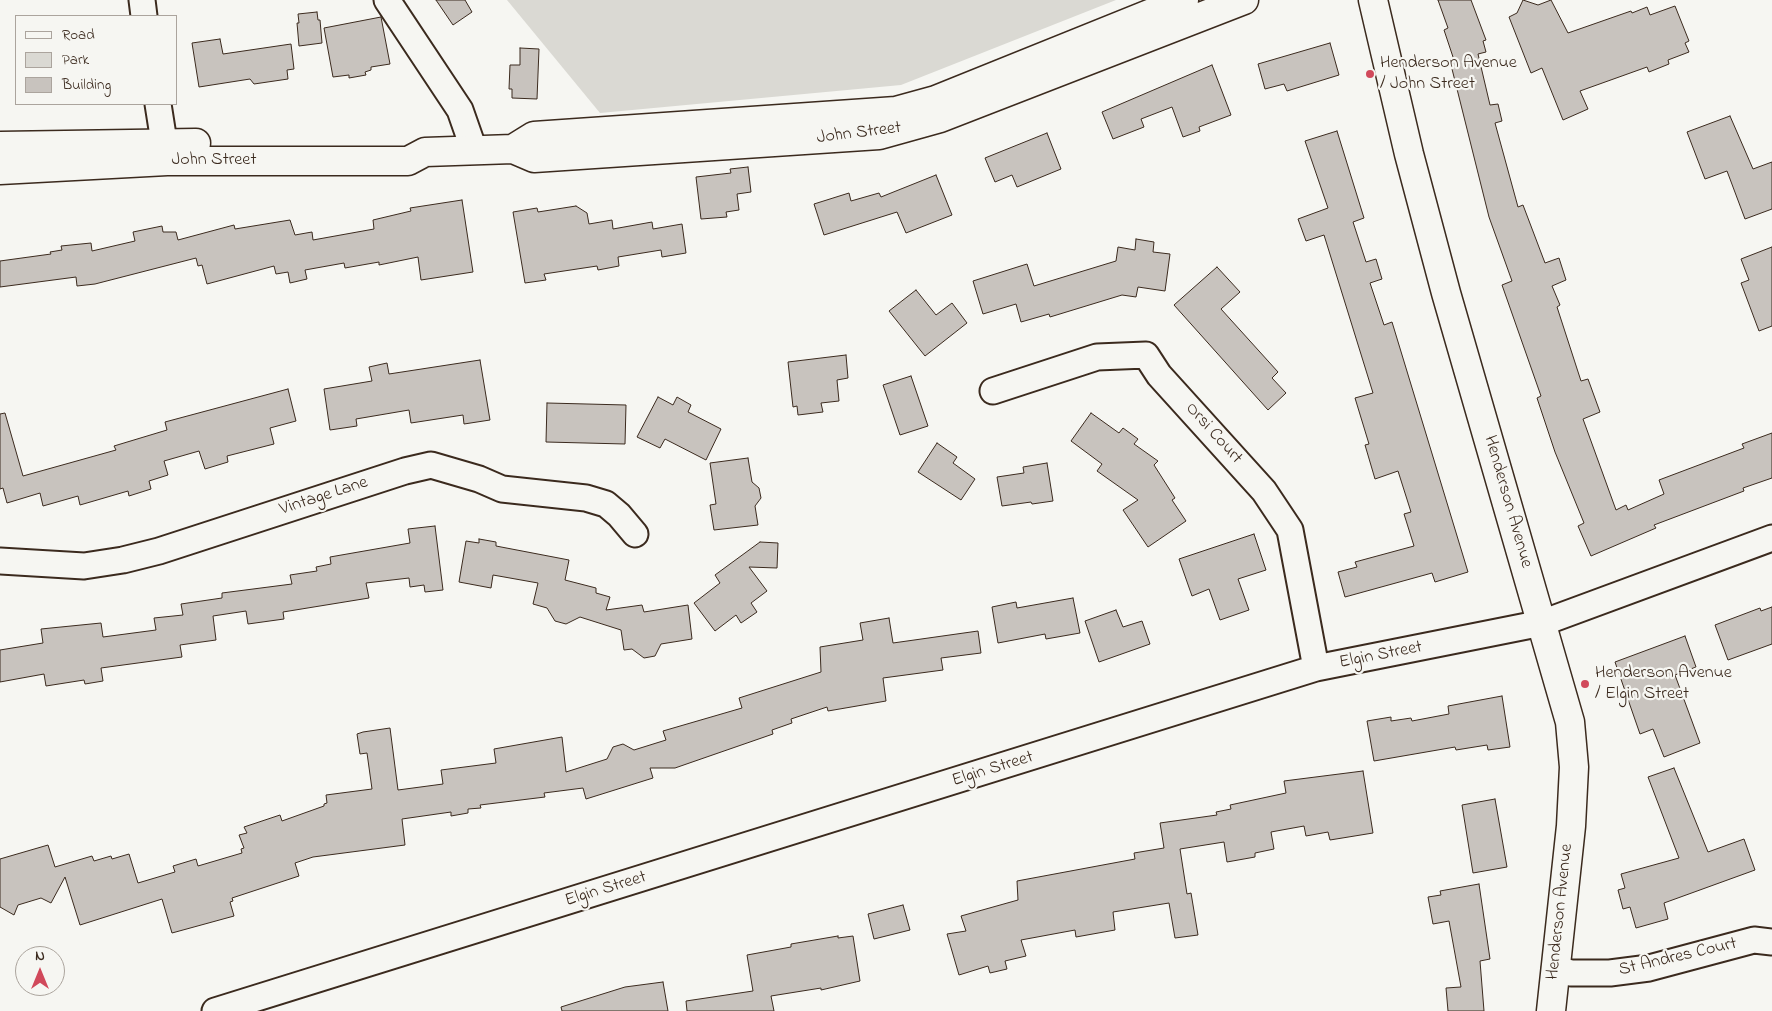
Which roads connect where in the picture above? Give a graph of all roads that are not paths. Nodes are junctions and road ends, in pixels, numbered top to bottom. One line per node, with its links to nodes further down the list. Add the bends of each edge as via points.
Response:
1 (142, 0): 6 (street)
2 (387, 0): 10 (street, via 460,110)
3 (1184, 0): 9 (main road, John Street, via 936,100 896,111 534,136)
4 (1244, 0): 9 (main road, John Street, via 940,118 879,135 534,158)
5 (1373, 0): 17 (main road, Henderson Avenue, via 1446,293)
6 (144, 15)
7 (158, 105): 11 (street)
8 (0, 146): 11 (main road, John Street)
9 (513, 149): 10 (main road, John Street)
10 (474, 150): 11 (main road, John Street, via 425,152 408,161)
11 (166, 152): 12 (main road, John Street)
12 (0, 170)
13 (992, 391): 18 (street, Orsi Court, via 1097,358 1146,355 1159,375 1264,491 1290,530)
14 (635, 534): 16 (street, Vintage Lane, via 606,504 586,498 502,489 431,465 123,560 84,566)
15 (1772, 538): 17 (street, Elgin Street)
16 (0, 561)
17 (1542, 624): 18 (street, Elgin Street); 20 (main road, Henderson Avenue, via 1570,722 1574,767 1571,826)
18 (1316, 668): 21 (street, Elgin Street)
19 (1772, 942): 20 (street, St Andres Court, via 1754,940 1650,968 1610,973 1571,973)
20 (1555, 969): 22 (main road, Henderson Avenue)
21 (215, 1011)
22 (1551, 1011)

